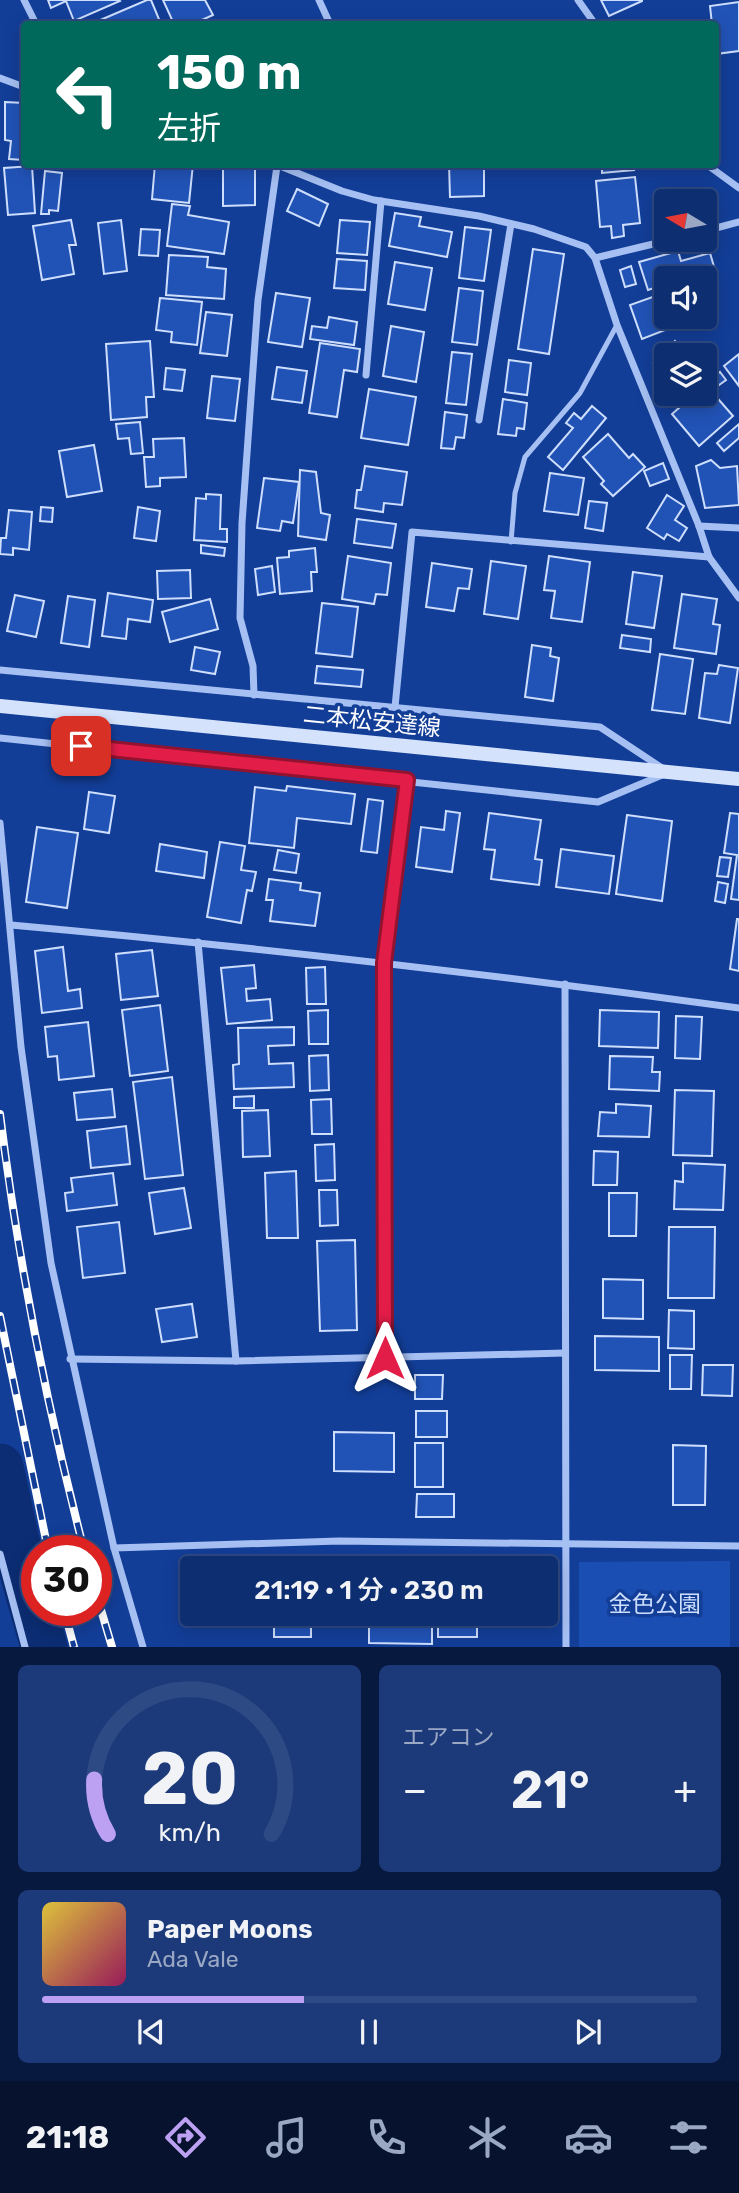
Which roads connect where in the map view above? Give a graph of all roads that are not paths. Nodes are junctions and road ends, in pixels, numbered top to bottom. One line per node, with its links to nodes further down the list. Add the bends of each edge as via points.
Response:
1 (23, 0): 4 (street)
2 (318, 0): 5 (street)
3 (578, 0): 6 (street)
4 (34, 21)
5 (328, 21)
6 (593, 21)
7 (0, 78): 8 (street)
8 (21, 86)
9 (276, 168): 28 (street, via 258,300 242,523 240,618 253,666)
10 (284, 168): 13 (street)
11 (712, 168): 12 (street)
12 (739, 188)
13 (381, 201): 15 (street); 20 (street)
14 (739, 222): 16 (street)
15 (511, 224): 18 (street, via 586,247); 21 (street)
16 (718, 228)
17 (654, 244): 18 (street)
18 (595, 258): 19 (street)
19 (617, 325): 22 (street); 24 (lane, via 580,393 525,457 515,493)
20 (366, 374)
21 (479, 420)
22 (699, 526): 23 (street); 25 (street)
23 (739, 528)
24 (511, 542): 25 (street); 30 (street, via 412,532)
25 (709, 557): 26 (street)
26 (739, 598)
27 (0, 670): 28 (street)
28 (254, 695): 30 (street)
29 (0, 706): 32 (main road, 二本松安達線)
30 (395, 707): 32 (street, via 600,727)
31 (0, 738): 34 (street)
32 (669, 772): 33 (main road, 二本松安達線); 34 (street, via 598,802)
33 (739, 779)
34 (407, 780): 38 (street)
35 (0, 823): 36 (street)
36 (11, 925): 37 (street); 43 (street, via 32,1128)
37 (198, 942): 38 (street); 44 (street)
38 (384, 963): 39 (street); 42 (street)
39 (565, 984): 40 (street); 41 (street)
40 (739, 1008)
41 (565, 1353): 42 (street); 45 (street)
42 (385, 1358): 44 (street)
43 (70, 1359): 44 (street); 47 (street)
44 (236, 1361)
45 (564, 1543): 46 (street); 47 (street, via 340,1541); 52 (street)
46 (739, 1546)
47 (114, 1548): 51 (street)
48 (0, 1554): 49 (street)
49 (3, 1582): 50 (street)
50 (25, 1647)
51 (143, 1647)
52 (566, 1647)

